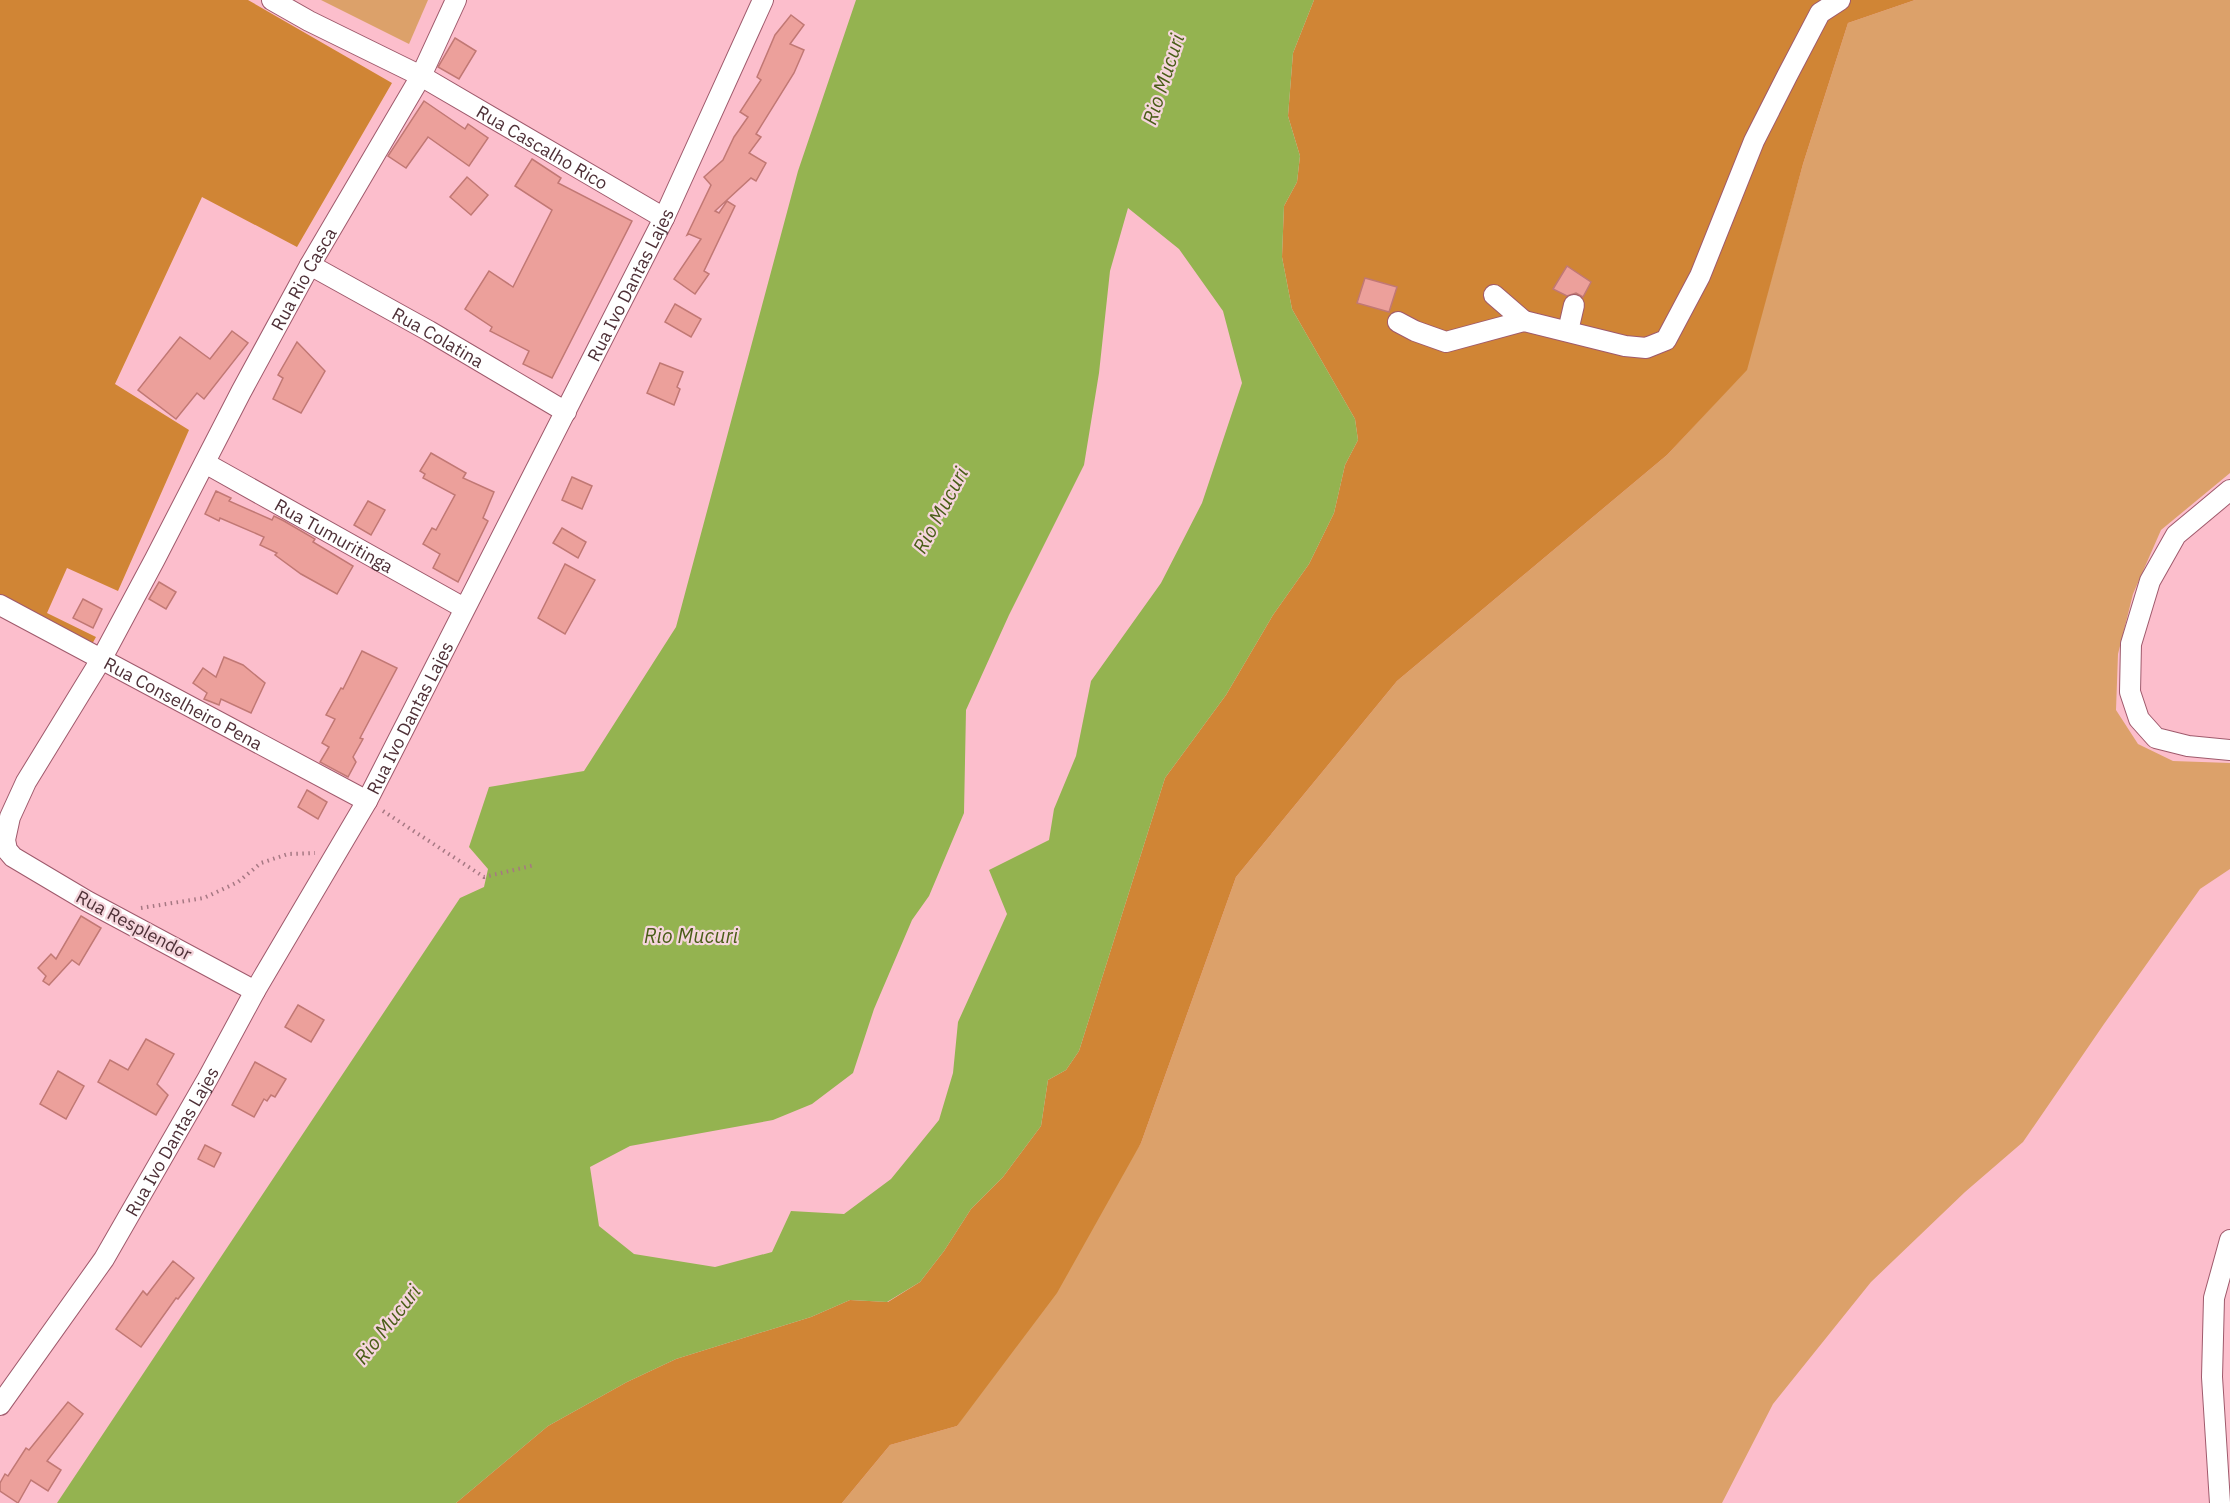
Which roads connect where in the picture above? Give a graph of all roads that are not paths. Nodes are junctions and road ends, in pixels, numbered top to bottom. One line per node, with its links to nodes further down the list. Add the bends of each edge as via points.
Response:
1 (272, 0): 5 (street, Rua Cascalho Rico)
2 (456, 0): 5 (street, Rua Rio Casca)
3 (763, 0): 6 (street, Rua Ivo Dantas Lajes)
4 (1840, 0): 12 (street, via 1820,13 1787,76 1754,141 1700,276 1666,340 1646,348)
5 (421, 76): 6 (street, Rua Cascalho Rico); 7 (street, Rua Rio Casca)
6 (664, 218): 13 (street, Rua Ivo Dantas Lajes)
7 (310, 265): 13 (street, Rua Colatina); 14 (street, Rua Rio Casca)
8 (1494, 295): 10 (street)
9 (1574, 305): 12 (street)
10 (1524, 321): 11 (street, via 1446,342); 12 (street)
11 (1398, 322)
12 (1568, 331)
13 (566, 412): 17 (street, Rua Ivo Dantas Lajes)
14 (206, 463): 17 (street, Rua Tumuritinga); 18 (street, Rua Rio Casca)
15 (2230, 490): 19 (street, via 2176,535 2150,581 2131,644 2130,692 2139,719 2156,738)
16 (0, 605): 18 (street, Rua Conselheiro Pena)
17 (464, 608): 20 (street, Rua Ivo Dantas Lajes)
18 (102, 658): 20 (street, Rua Conselheiro Pena); 21 (street, Rua Rio Casca, via 14,808 5,840)
19 (2230, 750)
20 (367, 801): 22 (street, Rua Ivo Dantas Lajes)
21 (13, 857): 22 (street, Rua Resplendor)
22 (255, 991): 24 (street, Rua Ivo Dantas Lajes, via 104,1258)
23 (2230, 1240): 25 (street, via 2214,1298 2212,1377)
24 (0, 1405)
25 (2220, 1503)

